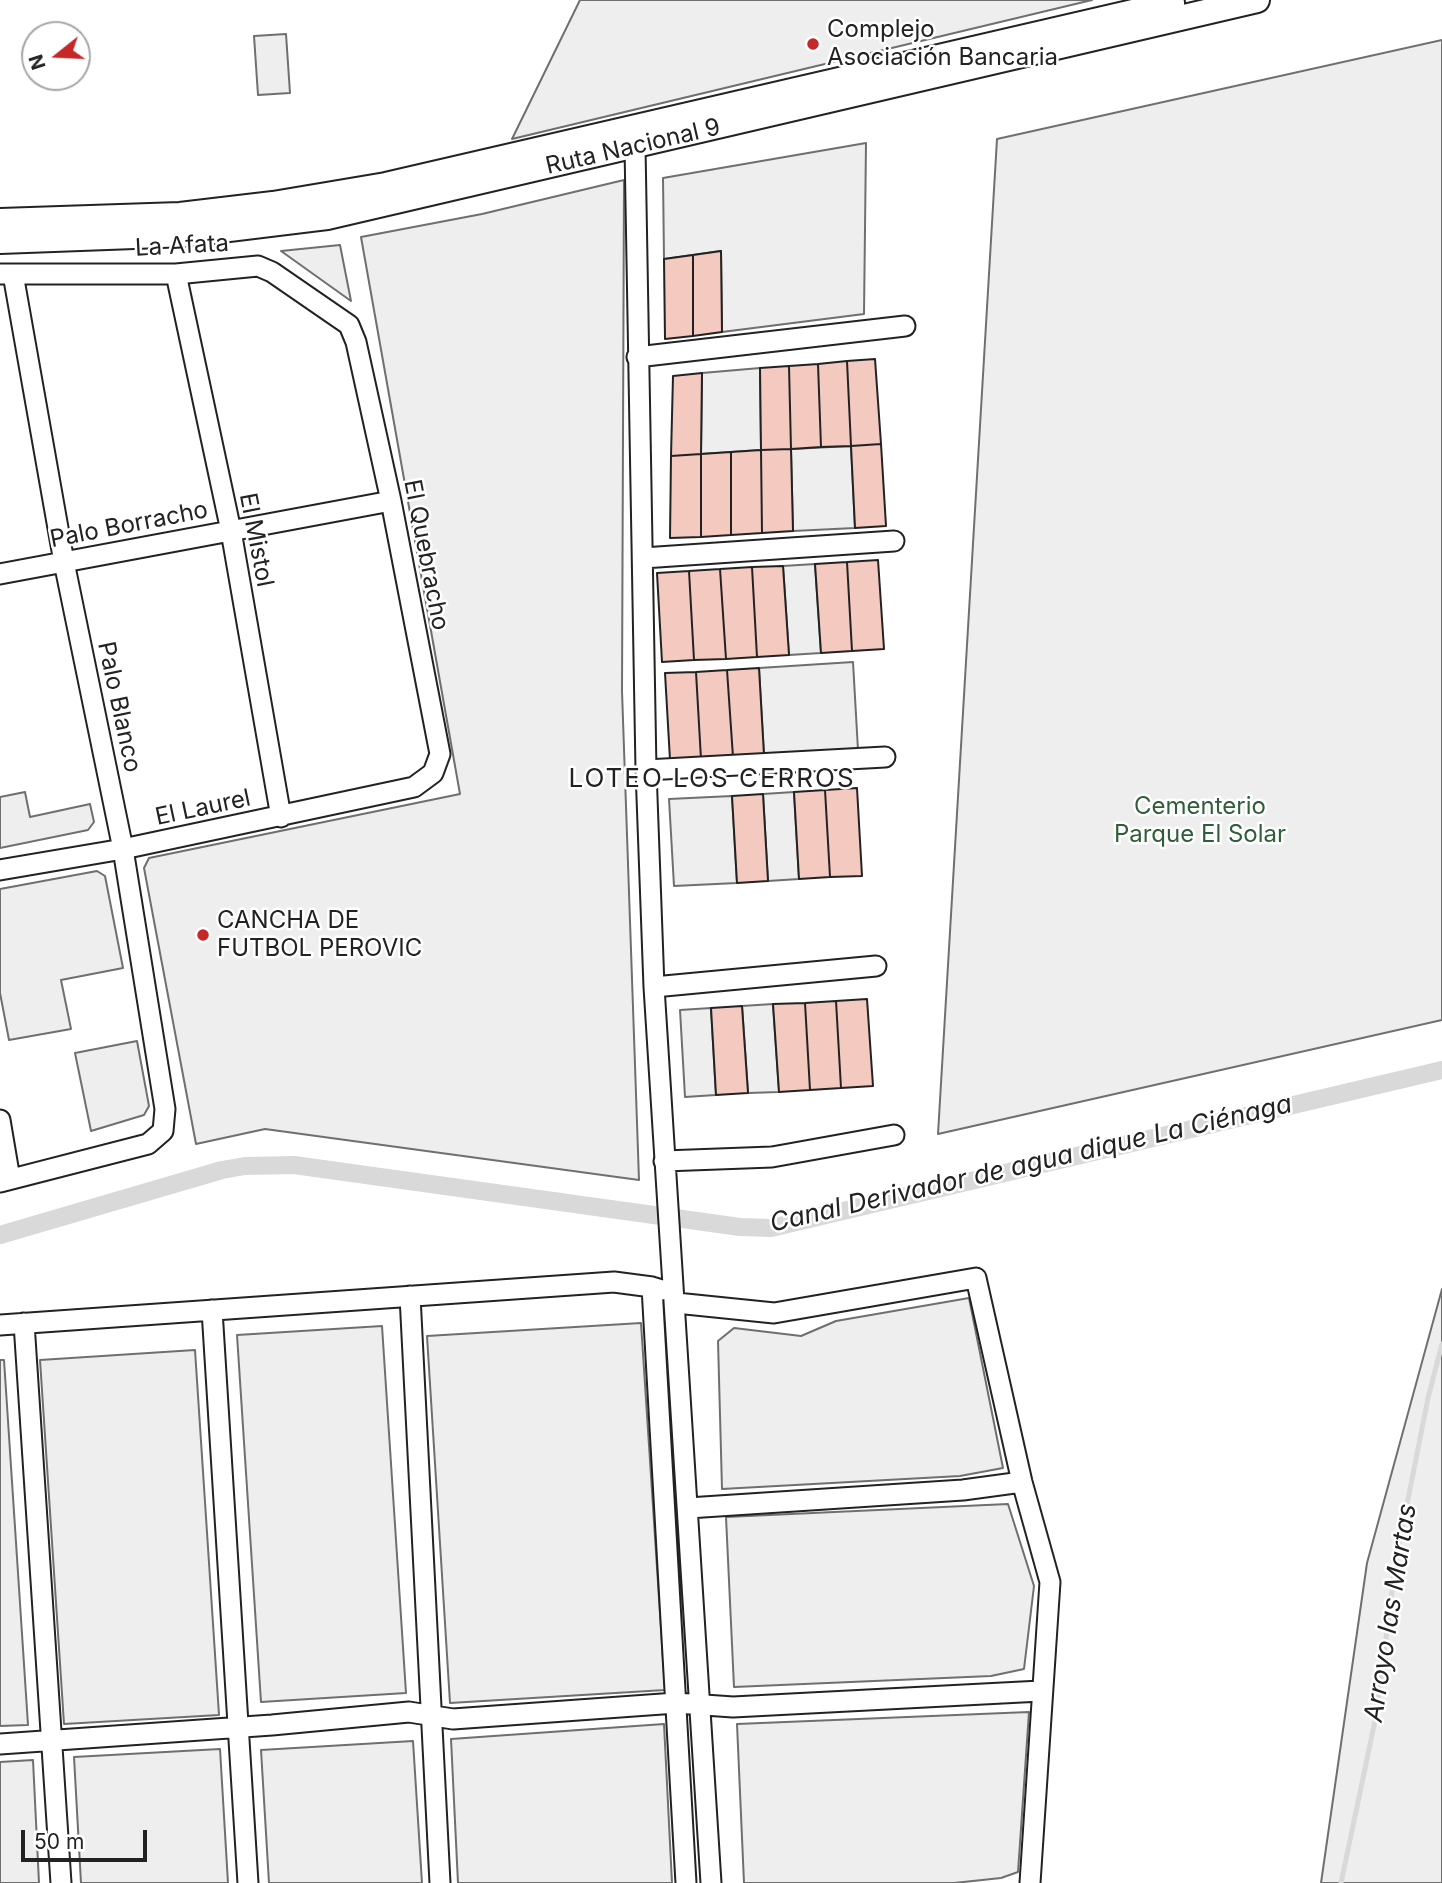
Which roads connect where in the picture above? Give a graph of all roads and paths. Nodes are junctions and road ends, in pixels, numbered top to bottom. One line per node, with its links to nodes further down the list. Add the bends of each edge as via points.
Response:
1 (1182, 0): 4 (main road, Ruta Nacional 9, via 386,185 180,215)
2 (1257, 0): 3 (main road, Ruta Nacional 9)
3 (635, 147): 5 (main road, Ruta Nacional 9, via 314,219 188,234); 10 (street)
4 (0, 221)
5 (0, 241)
6 (7, 274): 7 (street, La Afata); 15 (street, Palo Blanco)
7 (176, 274): 8 (street, La Afata, via 258,266); 12 (street, El Mistol)
8 (349, 325): 11 (street, El Quebracho)
9 (905, 326): 10 (street)
10 (637, 357): 14 (street)
11 (391, 501): 12 (street, Palo Borracho); 19 (street, El Quebracho, via 440,754 433,774)
12 (231, 531): 15 (street, Palo Borracho); 20 (street, El Mistol)
13 (894, 541): 14 (street)
14 (643, 558): 18 (street)
15 (64, 562): 16 (street, Palo Borracho); 21 (street, Palo Blanco)
16 (0, 574)
17 (885, 757): 18 (street)
18 (646, 770): 24 (street)
19 (414, 787): 20 (street, El Laurel)
20 (281, 817): 21 (street, El Laurel)
21 (123, 849): 22 (street, El Laurel); 28 (street, Palo Blanco, via 165,1109 163,1131 148,1143)
22 (0, 870)
23 (876, 966): 24 (street)
24 (654, 987): 27 (street)
25 (0, 1120): 28 (street)
26 (894, 1135): 27 (street, via 772,1157)
27 (664, 1161): 31 (street)
28 (5, 1180)
29 (652, 1287): 30 (street, via 614,1282); 31 (street); 38 (street)
30 (410, 1296): 32 (street); 40 (street)
31 (675, 1298): 35 (street, via 774,1313 976,1278); 36 (street)
32 (212, 1310): 33 (street); 41 (street)
33 (24, 1323): 34 (street); 42 (street)
34 (0, 1325)
35 (1022, 1482): 36 (street); 37 (street, via 1050,1582)
36 (688, 1508): 39 (street)
37 (1041, 1691): 39 (street, via 733,1707); 49 (street)
38 (676, 1703): 39 (street); 40 (street); 47 (street)
39 (700, 1704): 48 (street)
40 (430, 1717): 41 (street, via 409,1712); 46 (street)
41 (239, 1728): 42 (street); 45 (street)
42 (52, 1741): 43 (street); 44 (street)
43 (0, 1744)
44 (61, 1883)
45 (248, 1883)
46 (440, 1883)
47 (686, 1883)
48 (711, 1883)
49 (1030, 1883)

